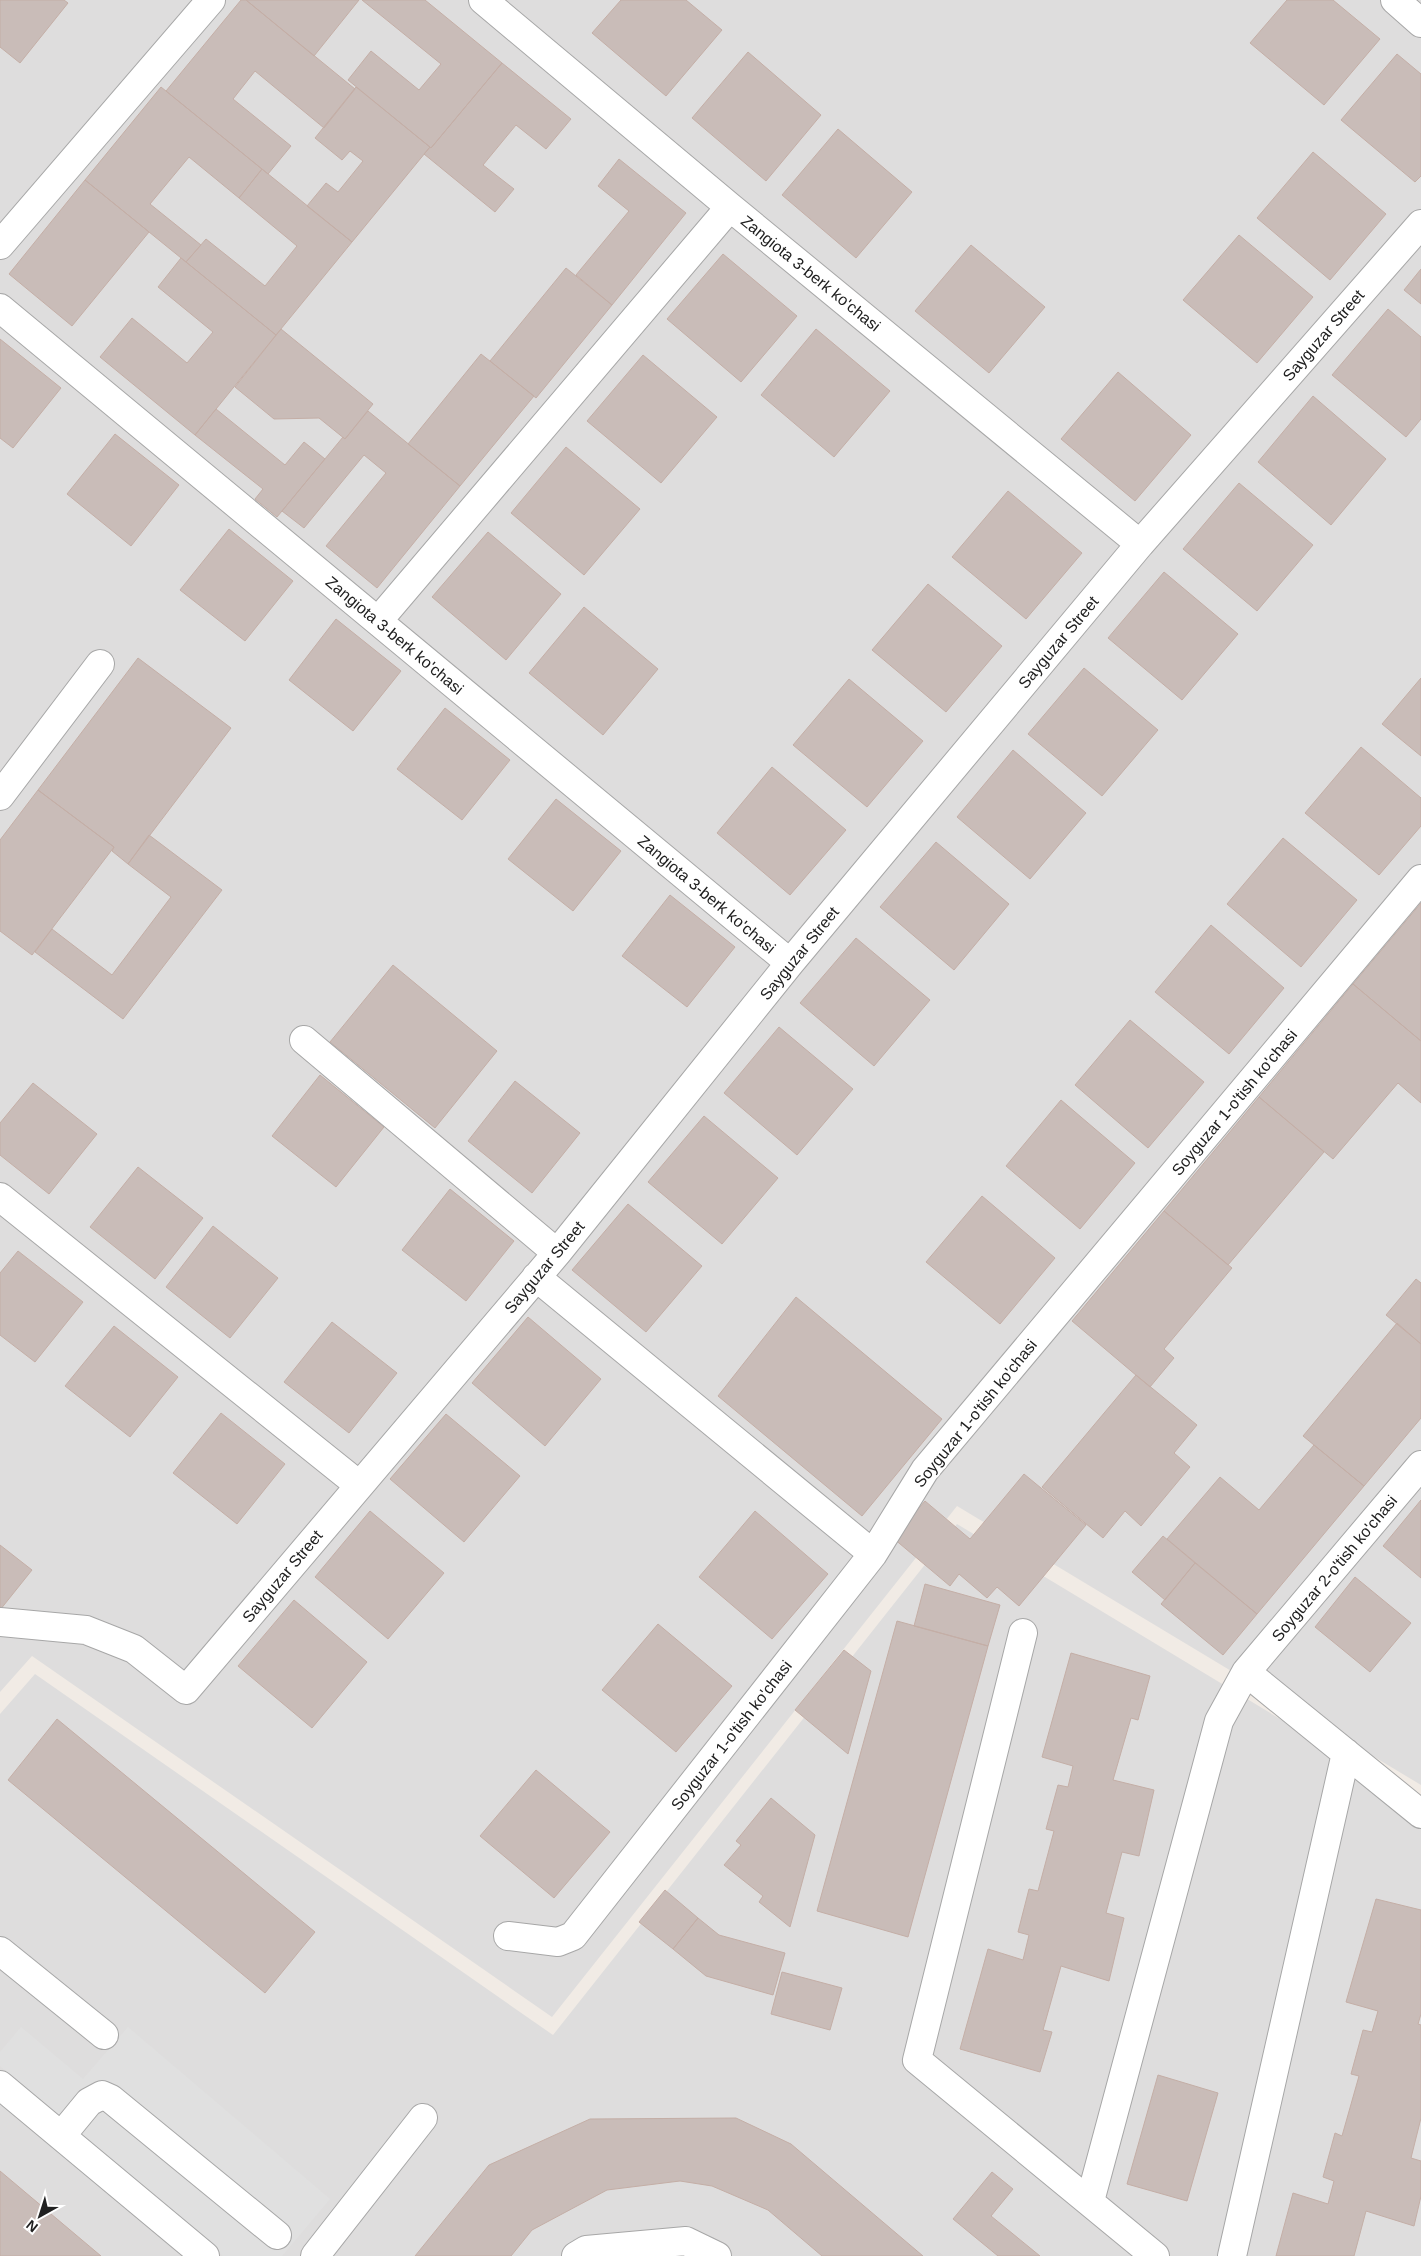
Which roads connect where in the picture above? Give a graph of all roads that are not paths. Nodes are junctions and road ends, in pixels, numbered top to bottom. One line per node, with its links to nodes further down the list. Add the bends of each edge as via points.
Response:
1 (211, 0): 7 (street)
2 (483, 0): 5 (street, Zangiota 3-berk ko'chasi)
3 (1395, 0): 4 (street)
4 (1421, 23)
5 (730, 207): 9 (street, Zangiota 3-berk ko'chasi); 10 (street)
6 (1421, 224): 9 (street, Sayguzar Street)
7 (0, 245)
8 (0, 308): 10 (street, Zangiota 3-berk ko'chasi)
9 (1140, 544): 14 (street, Sayguzar Street)
10 (378, 621): 14 (street, Zangiota 3-berk ko'chasi)
11 (100, 664): 12 (street)
12 (0, 795)
13 (1421, 878): 21 (street, Soyguzar 1-o'tish ko'chasi, via 925,1470)
14 (790, 963): 17 (street, Sayguzar Street)
15 (304, 1040): 17 (street)
16 (0, 1197): 20 (street)
17 (557, 1253): 18 (street, Sayguzar Street)
18 (536, 1277): 20 (street, Sayguzar Street); 21 (street)
19 (1421, 1465): 24 (street, Soyguzar 2-o'tish ko'chasi)
20 (359, 1485): 22 (street, Sayguzar Street, via 186,1690 134,1649 86,1630)
21 (873, 1554): 27 (street, Soyguzar 1-o'tish ko'chasi, via 573,1936 558,1942)
22 (0, 1622)
23 (1023, 1633): 33 (street, via 916,2060)
24 (1246, 1672): 25 (street); 33 (street, Soyguzar 2-o'tish ko'chasi, via 1218,1721)
25 (1346, 1753): 26 (street); 40 (street)
26 (1421, 1814)
27 (508, 1936)
28 (0, 1951): 29 (street)
29 (104, 2035)
30 (0, 2085): 32 (street)
31 (423, 2118): 36 (street)
32 (61, 2136): 34 (street, via 89,2102 102,2095); 35 (street)
33 (1090, 2201): 39 (street)
34 (276, 2235)
35 (205, 2256)
36 (316, 2256)
37 (576, 2256): 38 (street, via 586,2250 686,2241)
38 (717, 2256)
39 (1155, 2256)
40 (1232, 2256)

